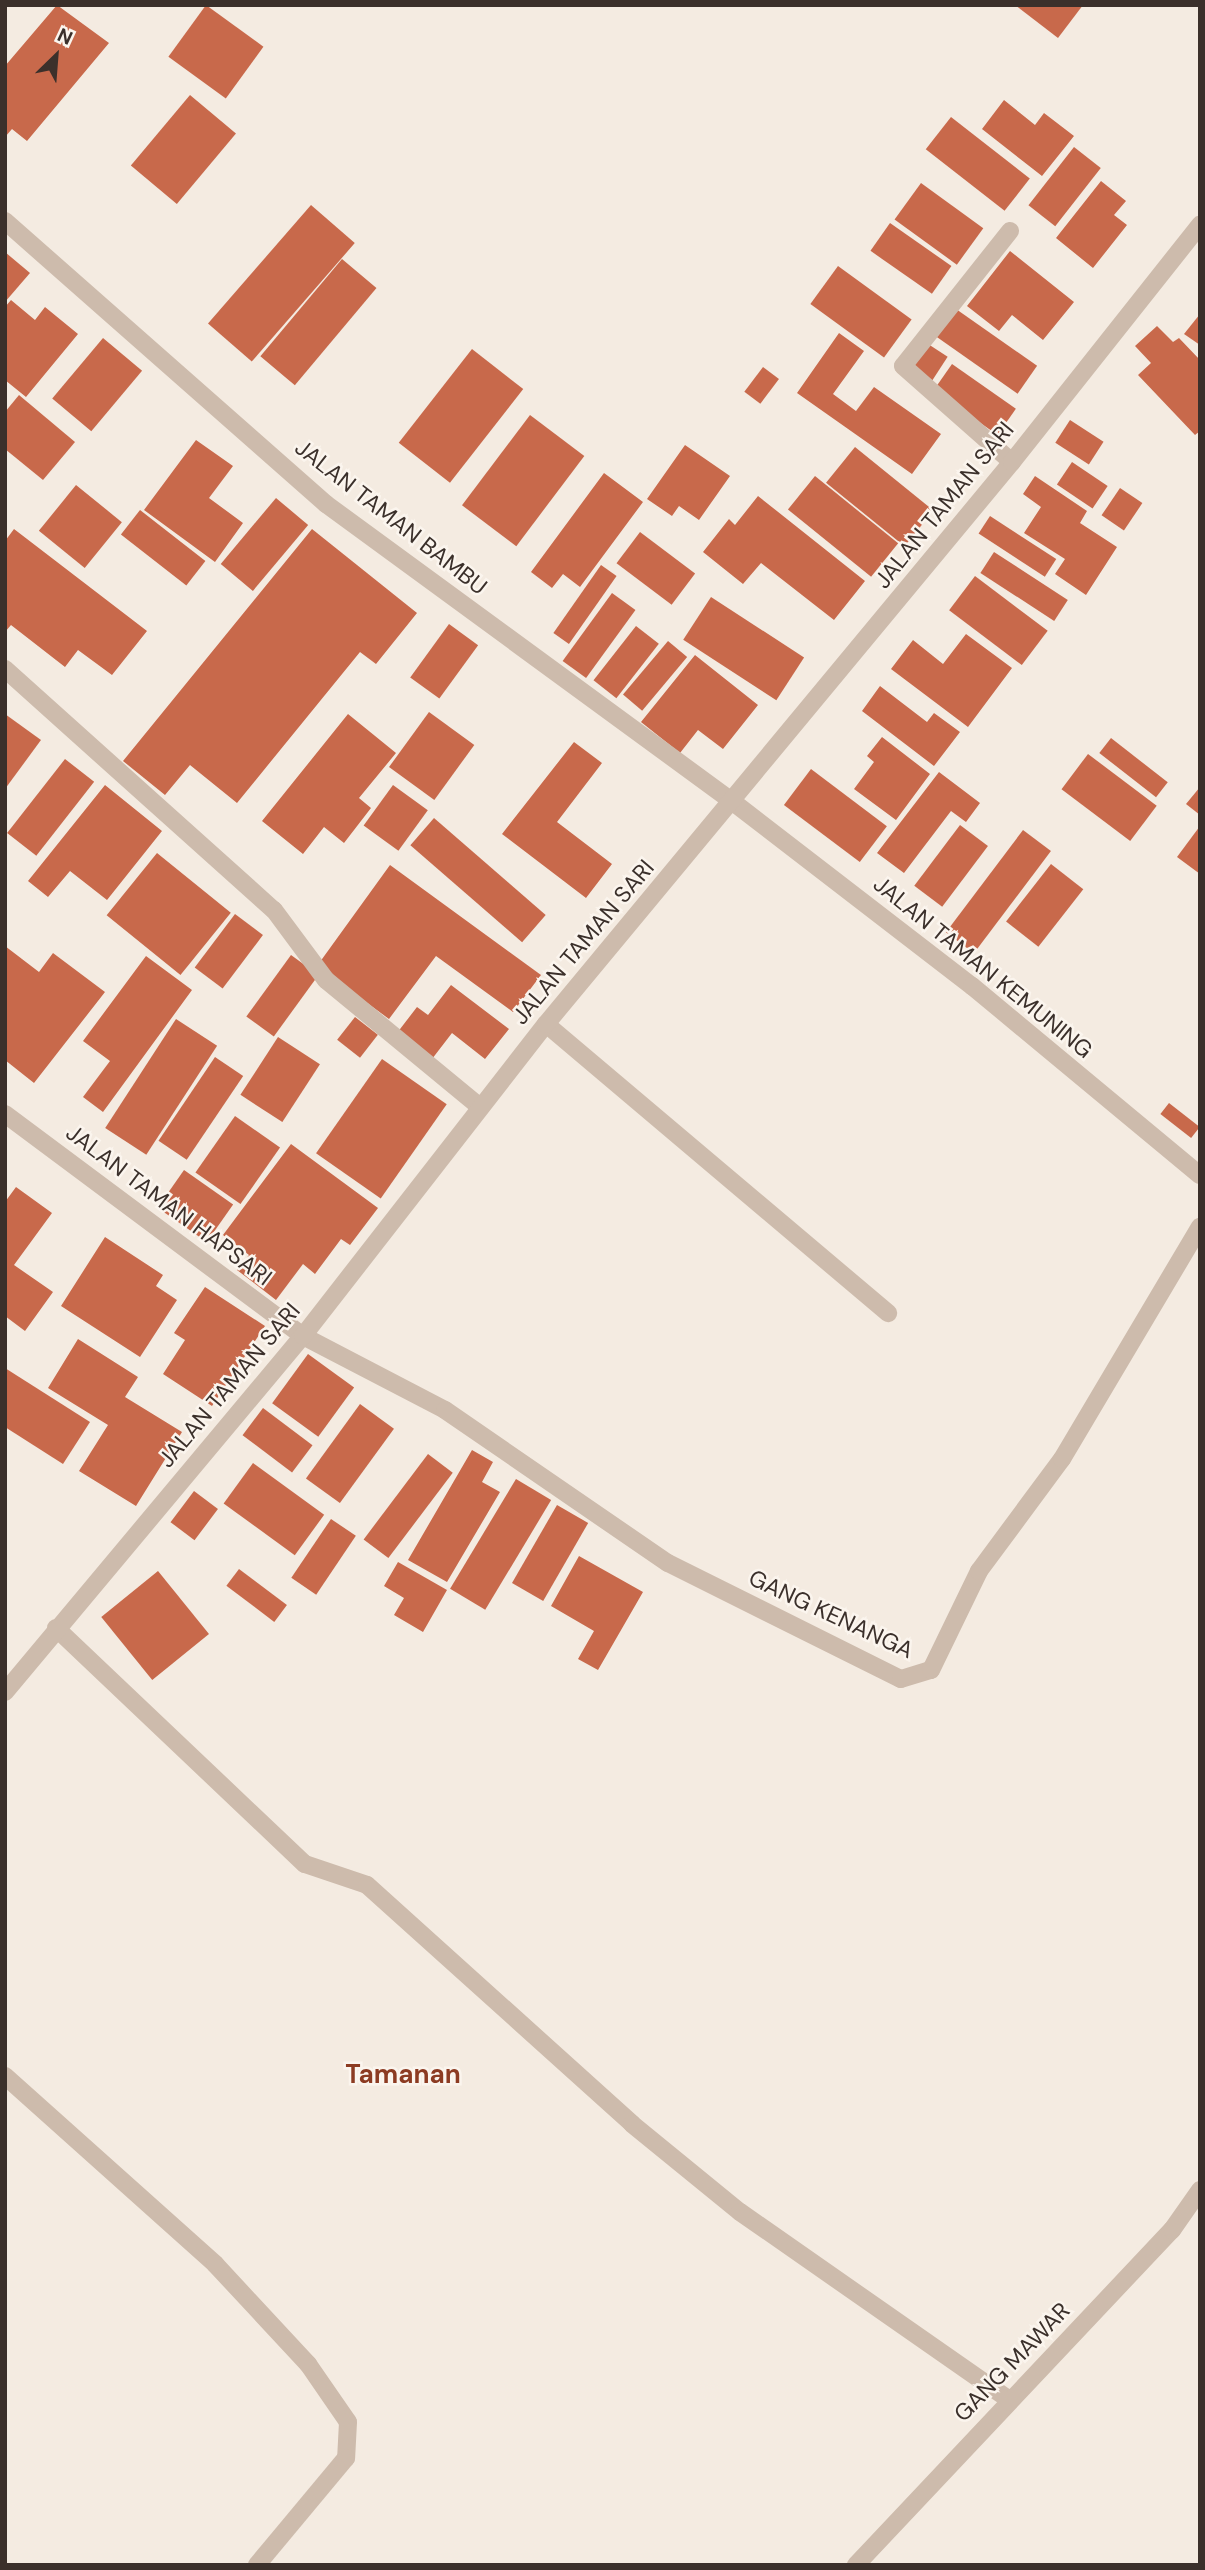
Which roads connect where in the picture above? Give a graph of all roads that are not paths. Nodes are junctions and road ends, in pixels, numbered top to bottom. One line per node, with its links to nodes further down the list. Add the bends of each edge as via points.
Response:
1 (5, 221): 6 (street, JALAN TAMAN BAMBU, via 326,504)
2 (1200, 225): 4 (street, JALAN TAMAN SARI)
3 (1010, 231): 4 (street, via 903,366)
4 (1012, 462): 6 (street, JALAN TAMAN SARI)
5 (5, 669): 8 (street, via 274,910 326,980)
6 (733, 802): 7 (street, JALAN TAMAN SARI); 10 (street, JALAN TAMAN KEMUNING, via 972,986)
7 (546, 1024): 8 (street, JALAN TAMAN SARI); 12 (street)
8 (481, 1107): 13 (street, JALAN TAMAN SARI)
9 (5, 1114): 13 (street, JALAN TAMAN HAPSARI)
10 (1200, 1175)
11 (1200, 1227): 13 (street, GANG KENANGA, via 1062,1459 979,1571 931,1670 915,1678 901,1679 668,1563 445,1410)
12 (888, 1313)
13 (303, 1336): 14 (street, JALAN TAMAN SARI)
14 (56, 1628): 15 (street, JALAN TAMAN SARI); 18 (street, via 305,1864 367,1885 632,2124 740,2212)
15 (5, 1692)
16 (5, 2076): 19 (street, via 215,2264 308,2364 348,2422 346,2458)
17 (1200, 2190): 18 (street, GANG MAWAR, via 1172,2230)
18 (1009, 2400): 20 (street, GANG MAWAR)
19 (257, 2565)
20 (856, 2565)

